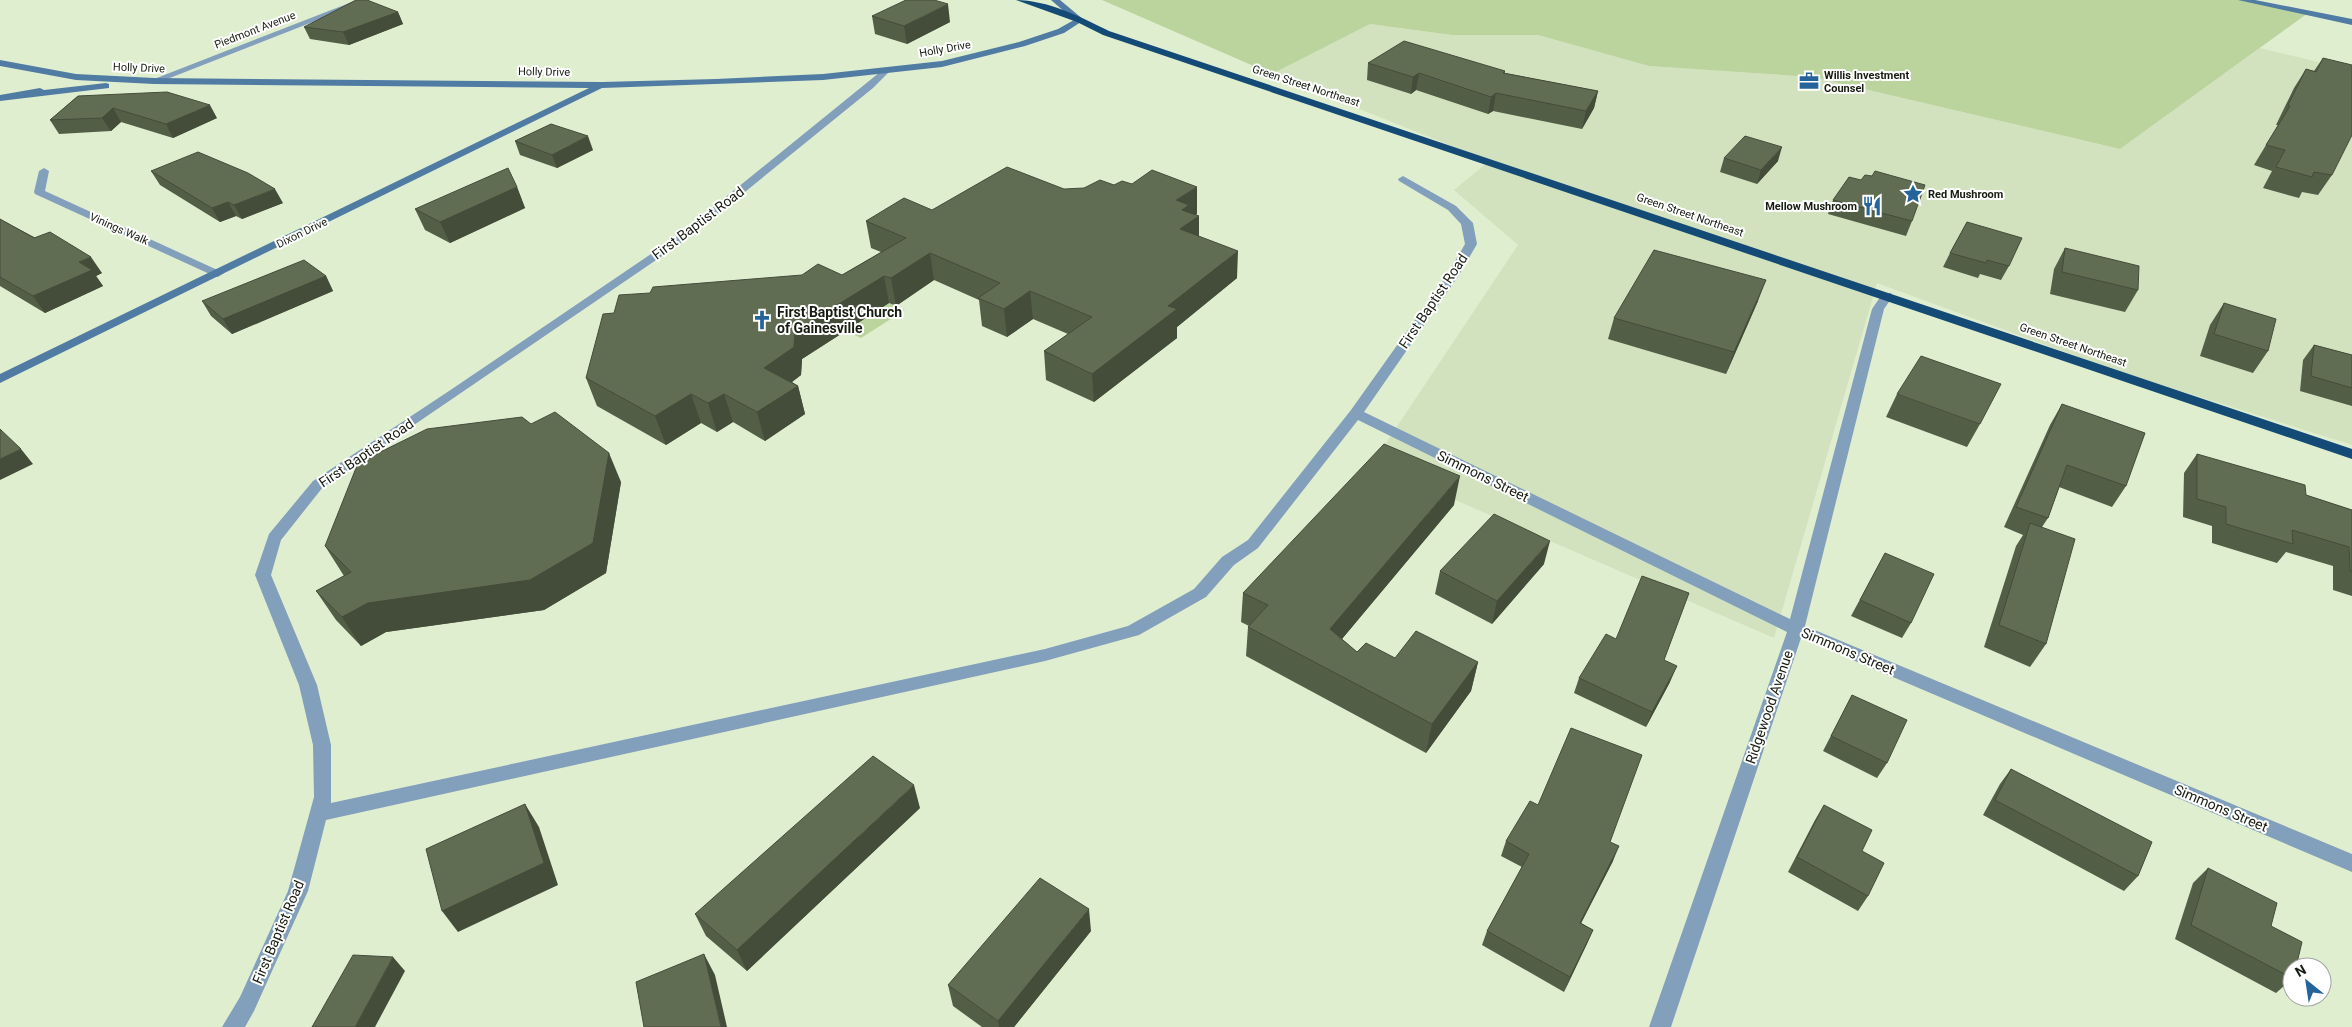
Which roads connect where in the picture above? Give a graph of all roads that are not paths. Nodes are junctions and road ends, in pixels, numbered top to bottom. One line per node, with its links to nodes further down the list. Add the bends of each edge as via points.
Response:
1 (365, 0): 10 (street, Piedmont Avenue)
2 (1020, 0): 5 (highway, Green Street Northeast)
3 (1056, 0): 5 (street)
4 (2242, 0): 6 (street)
5 (1080, 20): 8 (street, Holly Drive, via 1061,31 992,53 942,64); 17 (highway, Green Street Northeast, via 1106,33)
6 (2352, 22)
7 (0, 63): 9 (street, Holly Drive)
8 (885, 71): 11 (street, Holly Drive, via 716,82); 22 (street, First Baptist Road, via 683,237 318,484 274,538 263,575 308,685 322,744 323,797)
9 (76, 77): 10 (street, Holly Drive); 12 (street)
10 (154, 81): 11 (street, Holly Drive); 12 (street)
11 (602, 85): 16 (street, Dixon Drive)
12 (31, 94): 13 (street)
13 (0, 98)
14 (44, 171): 16 (street, Vinings Walk, via 39,192)
15 (1403, 179): 19 (street, First Baptist Road, via 1452,208 1467,223 1471,244)
16 (218, 273): 18 (street, Dixon Drive)
17 (1887, 296): 20 (highway, Green Street Northeast); 21 (street, Ridgewood Avenue, via 1878,309)
18 (0, 379)
19 (1356, 414): 21 (street, Simmons Street); 22 (street, First Baptist Road, via 1252,544 1228,561 1200,593 1133,631 1045,655)
20 (2352, 454)
21 (1796, 629): 23 (street, Simmons Street); 25 (street, Ridgewood Avenue)
22 (318, 814): 24 (street, First Baptist Road, via 298,891 247,1004)
23 (2352, 863)
24 (233, 1027)
25 (1660, 1027)

